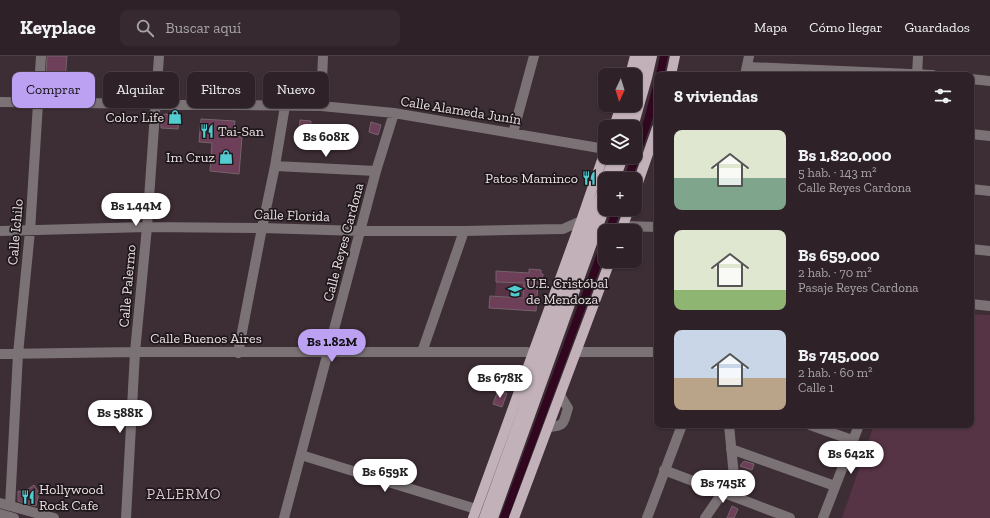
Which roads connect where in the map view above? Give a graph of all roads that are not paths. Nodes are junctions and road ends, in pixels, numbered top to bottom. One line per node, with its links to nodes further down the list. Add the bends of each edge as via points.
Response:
1 (41, 56): 14 (street, Calle Ichilo)
2 (160, 56): 15 (street, Calle Palermo)
3 (323, 56): 16 (street)
4 (534, 56): 32 (street)
5 (635, 56): 11 (main road)
6 (645, 56): 12 (main road)
7 (652, 56): 31 (main road)
8 (675, 56): 17 (main road)
9 (749, 56): 13 (street)
10 (918, 56): 19 (street)
11 (632, 68)
12 (642, 70)
13 (747, 71): 18 (street)
14 (40, 72)
15 (158, 72)
16 (322, 72)
17 (672, 72)
18 (804, 72)
19 (917, 72)
20 (974, 79): 21 (street)
21 (990, 80)
22 (0, 102): 23 (street, Calle Alameda Junín)
23 (12, 102)
24 (179, 104): 25 (street, Calle Alameda Junín)
25 (263, 106)
26 (329, 107): 30 (street, Calle Alameda Junín)
27 (38, 108): 51 (street, Calle Ichilo)
28 (155, 108): 46 (street, Calle Palermo)
29 (285, 108): 38 (street)
30 (394, 113): 32 (street, Calle Alameda Junín); 39 (street, Calle Reyes Cardona)
31 (635, 120)
32 (513, 132): 36 (street, Calle Alameda Junín)
33 (974, 134): 34 (street)
34 (990, 136)
35 (654, 137): 40 (main road)
36 (598, 149)
37 (600, 164): 45 (main road)
38 (275, 166): 39 (street); 48 (street)
39 (376, 171): 52 (street, Calle Reyes Cardona)
40 (642, 172)
41 (974, 189): 42 (street)
42 (990, 191)
43 (598, 202): 88 (main road)
44 (602, 216): 89 (main road)
45 (581, 221): 53 (street, Calle Florida, via 563,229); 65 (main road)
46 (147, 227): 48 (street, Calle Florida); 51 (street, Calle Florida); 59 (street, Calle Palermo)
47 (654, 227): 49 (street)
48 (262, 228): 52 (street, Calle Florida); 64 (street)
49 (642, 228)
50 (0, 231): 51 (street, Calle Florida)
51 (30, 231): 67 (street, Calle Ichilo)
52 (360, 231): 53 (street, Calle Florida); 60 (street, Calle Reyes Cardona)
53 (464, 231): 61 (street)
54 (974, 249): 55 (street)
55 (990, 251)
56 (607, 268): 62 (main road)
57 (974, 304): 58 (street)
58 (990, 306)
59 (135, 352): 64 (street, Calle Buenos Aires); 67 (street, Calle Buenos Aires); 86 (street, Calle Palermo)
60 (328, 352): 61 (street, Calle Buenos Aires); 64 (street, Calle Buenos Aires); 74 (street, Calle Reyes Cardona)
61 (422, 352): 65 (street, Calle Buenos Aires)
62 (577, 352): 63 (street); 90 (main road)
63 (654, 352)
64 (238, 353)
65 (532, 353): 82 (main road)
66 (0, 354): 67 (street, Calle Buenos Aires)
67 (18, 354): 80 (street, Calle Ichilo)
68 (681, 428): 75 (street)
69 (729, 428): 73 (street)
70 (818, 428): 72 (street)
71 (858, 428): 72 (street)
72 (852, 440): 76 (street)
73 (731, 449): 76 (street); 78 (street)
74 (301, 455): 82 (street); 87 (street, Calle Reyes Cardona)
75 (664, 470): 77 (street); 91 (street)
76 (835, 486): 94 (street)
77 (723, 492): 78 (street); 92 (street)
78 (736, 497): 93 (street)
79 (0, 503): 80 (street)
80 (10, 506): 83 (street)
81 (0, 514): 84 (street)
82 (474, 514)
83 (32, 515): 85 (street)
84 (14, 518)
85 (54, 518)
86 (126, 518)
87 (284, 518)
88 (484, 518)
89 (493, 518)
90 (514, 518)
91 (647, 518)
92 (705, 518)
93 (790, 518)
94 (823, 518)

